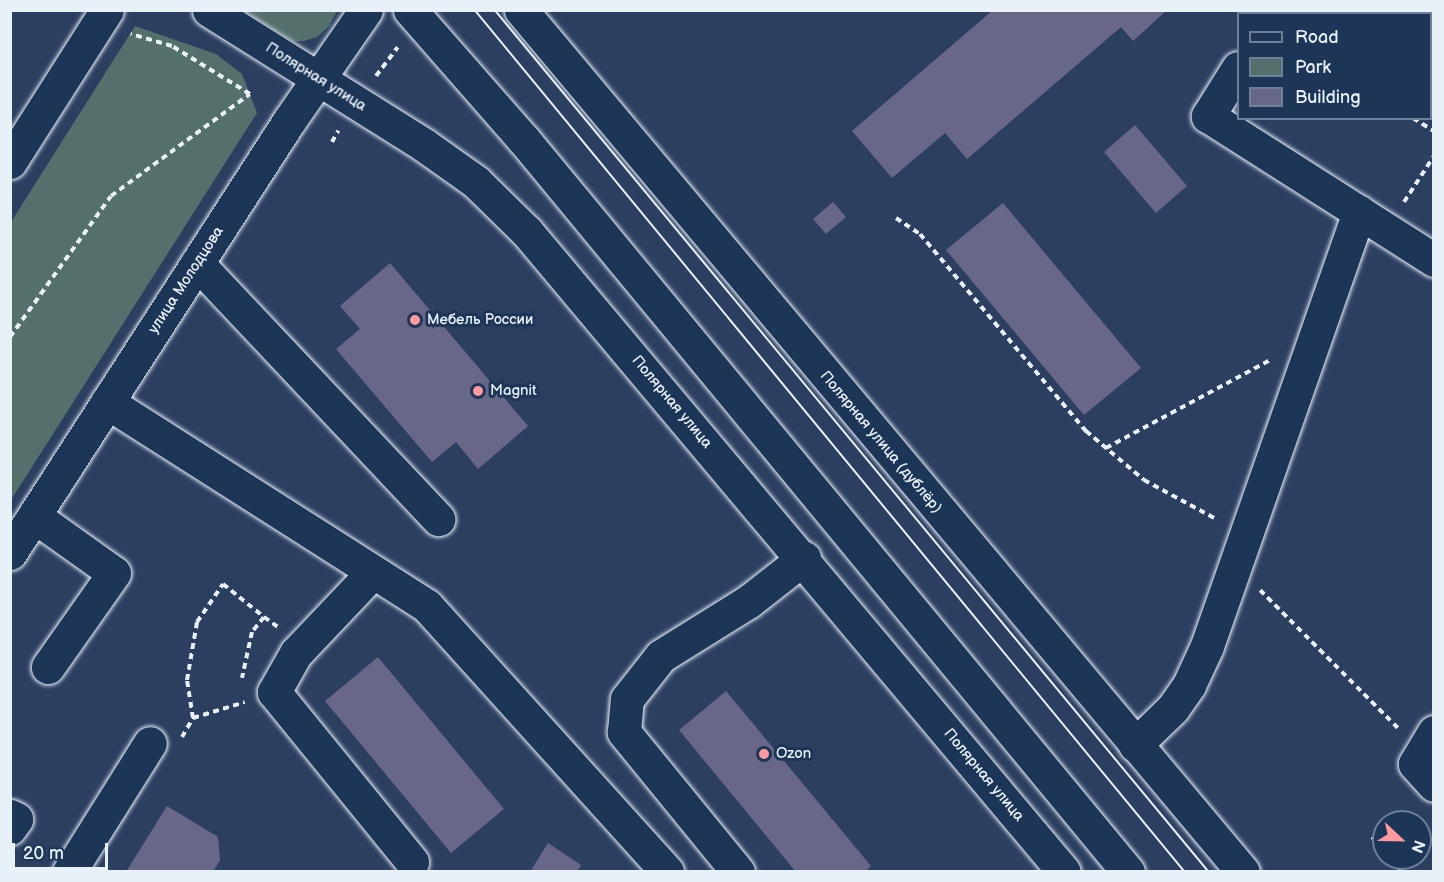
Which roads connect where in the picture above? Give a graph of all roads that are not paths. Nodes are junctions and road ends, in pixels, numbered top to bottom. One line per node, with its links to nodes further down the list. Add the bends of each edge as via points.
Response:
1 (107, 10): 8 (main road)
2 (209, 10): 7 (main road, Полярная улица)
3 (366, 10): 7 (main road, улица Молодцова)
4 (521, 10): 21 (main road, Полярная улица (дублёр))
5 (406, 25): 30 (main road, via 524,140)
6 (1237, 71): 9 (main road, via 1208,116)
7 (319, 78): 11 (main road, улица Молодцова); 16 (main road, Полярная улица, via 476,182 527,232)
8 (12, 156)
9 (1359, 213): 10 (main road); 21 (main road, via 1208,646 1173,708)
10 (1434, 260)
11 (197, 263): 12 (main road, улица Молодцова); 14 (main road)
12 (107, 402): 13 (main road, улица Молодцова); 17 (main road)
13 (34, 516): 15 (main road, улица Молодцова); 18 (main road, via 114,573)
14 (438, 519)
15 (10, 553)
16 (804, 558): 28 (main road, via 749,601 661,656 627,699 624,732); 29 (main road, Полярная улица)
17 (372, 573): 25 (main road, via 296,653 274,692); 27 (main road, via 427,606)
18 (48, 667)
19 (1428, 742): 22 (main road, via 1415,764)
20 (164, 744): 26 (main road)
21 (1135, 745): 31 (main road, Полярная улица (дублёр))
22 (1434, 785)
23 (10, 816): 24 (main road, via 16,819)
24 (10, 828)
25 (412, 862)
26 (69, 872)
27 (667, 872)
28 (738, 872)
29 (1064, 872)
30 (1128, 872)
31 (1243, 872)

